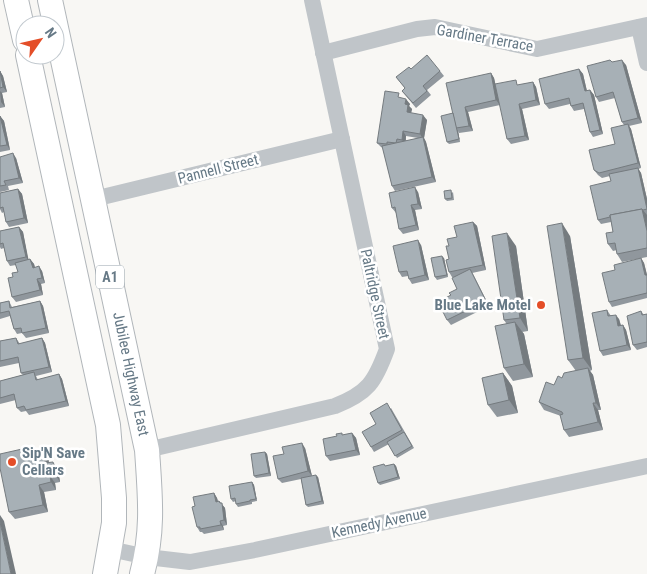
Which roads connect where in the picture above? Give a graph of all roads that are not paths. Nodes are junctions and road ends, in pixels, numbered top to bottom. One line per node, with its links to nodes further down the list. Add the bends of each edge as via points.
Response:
1 (16, 0): 4 (highway)
2 (50, 0): 9 (highway, Jubilee Highway East / A1)
3 (312, 0): 6 (street, Paltridge Street)
4 (19, 15)
5 (643, 26): 6 (street, Gardiner Terrace, via 536,49 435,28 417,29); 7 (street)
6 (323, 53): 11 (street, Paltridge Street)
7 (647, 63)
8 (30, 65): 10 (highway, A1)
9 (67, 79): 10 (highway); 12 (highway, Jubilee Highway East / A1)
10 (35, 86): 15 (highway, A1, via 108,425 114,498)
11 (342, 140): 12 (street, Pannell Street); 13 (street, Paltridge Street, via 386,349 371,385 355,398 335,406)
12 (94, 199): 13 (highway, Jubilee Highway East / A1)
13 (147, 450): 16 (highway, Jubilee Highway East / A1, via 151,518)
14 (647, 466): 16 (street, Kennedy Avenue, via 242,552 190,562)
15 (110, 549): 16 (street, Kennedy Avenue); 17 (highway, A1)
16 (144, 565)
17 (105, 574)

